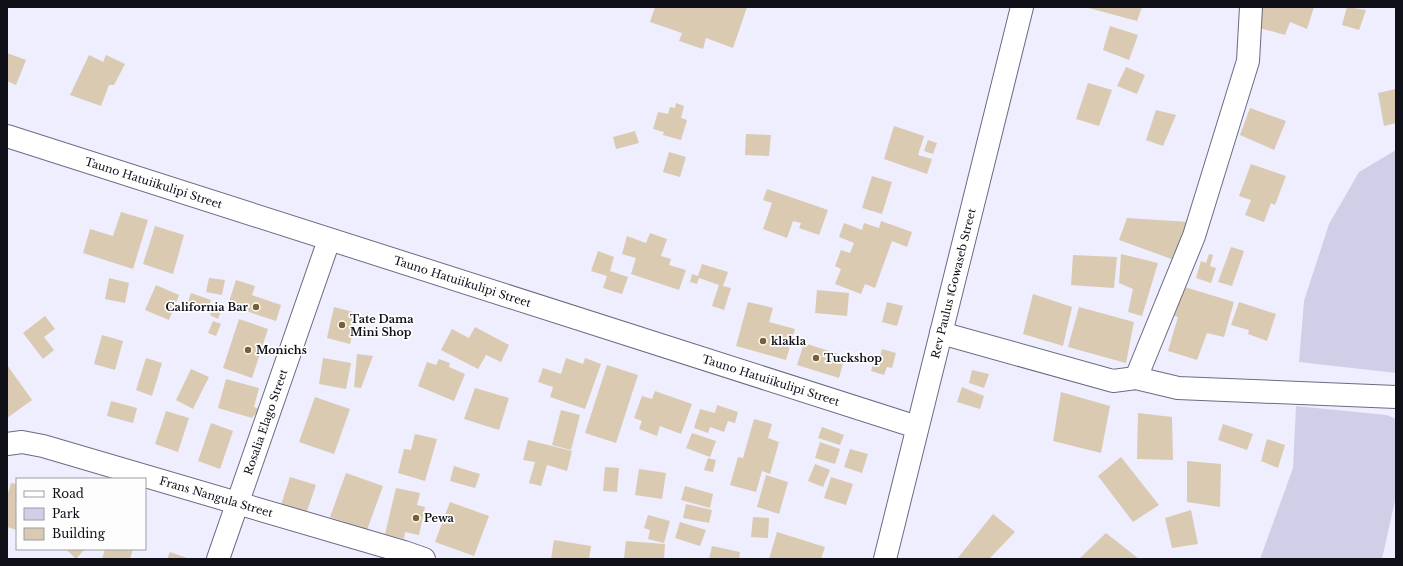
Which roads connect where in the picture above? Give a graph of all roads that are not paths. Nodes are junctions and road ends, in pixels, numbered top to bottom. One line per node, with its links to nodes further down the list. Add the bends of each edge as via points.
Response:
1 (1022, 7): 5 (street, Rev Paulus ǁGowaseb Street)
2 (1251, 7): 6 (street, via 1248,61 1234,107 1194,236)
3 (7, 136): 4 (street, Tauno Hatuiikulipi Street)
4 (328, 240): 8 (street, Tauno Hatuiikulipi Street); 10 (street, Rosalia Elago Street)
5 (941, 333): 6 (street, via 1113,381); 8 (street, Rev Paulus ǁGowaseb Street)
6 (1136, 378): 7 (street, via 1178,388)
7 (1396, 397)
8 (917, 427): 13 (street, Rev Paulus ǁGowaseb Street)
9 (7, 444): 10 (street, Frans Nangula Street, via 22,442 43,446)
10 (236, 502): 11 (street, Rosalia Elago Street); 12 (street, Frans Nangula Street)
11 (218, 559)
12 (424, 559)
13 (885, 559)

